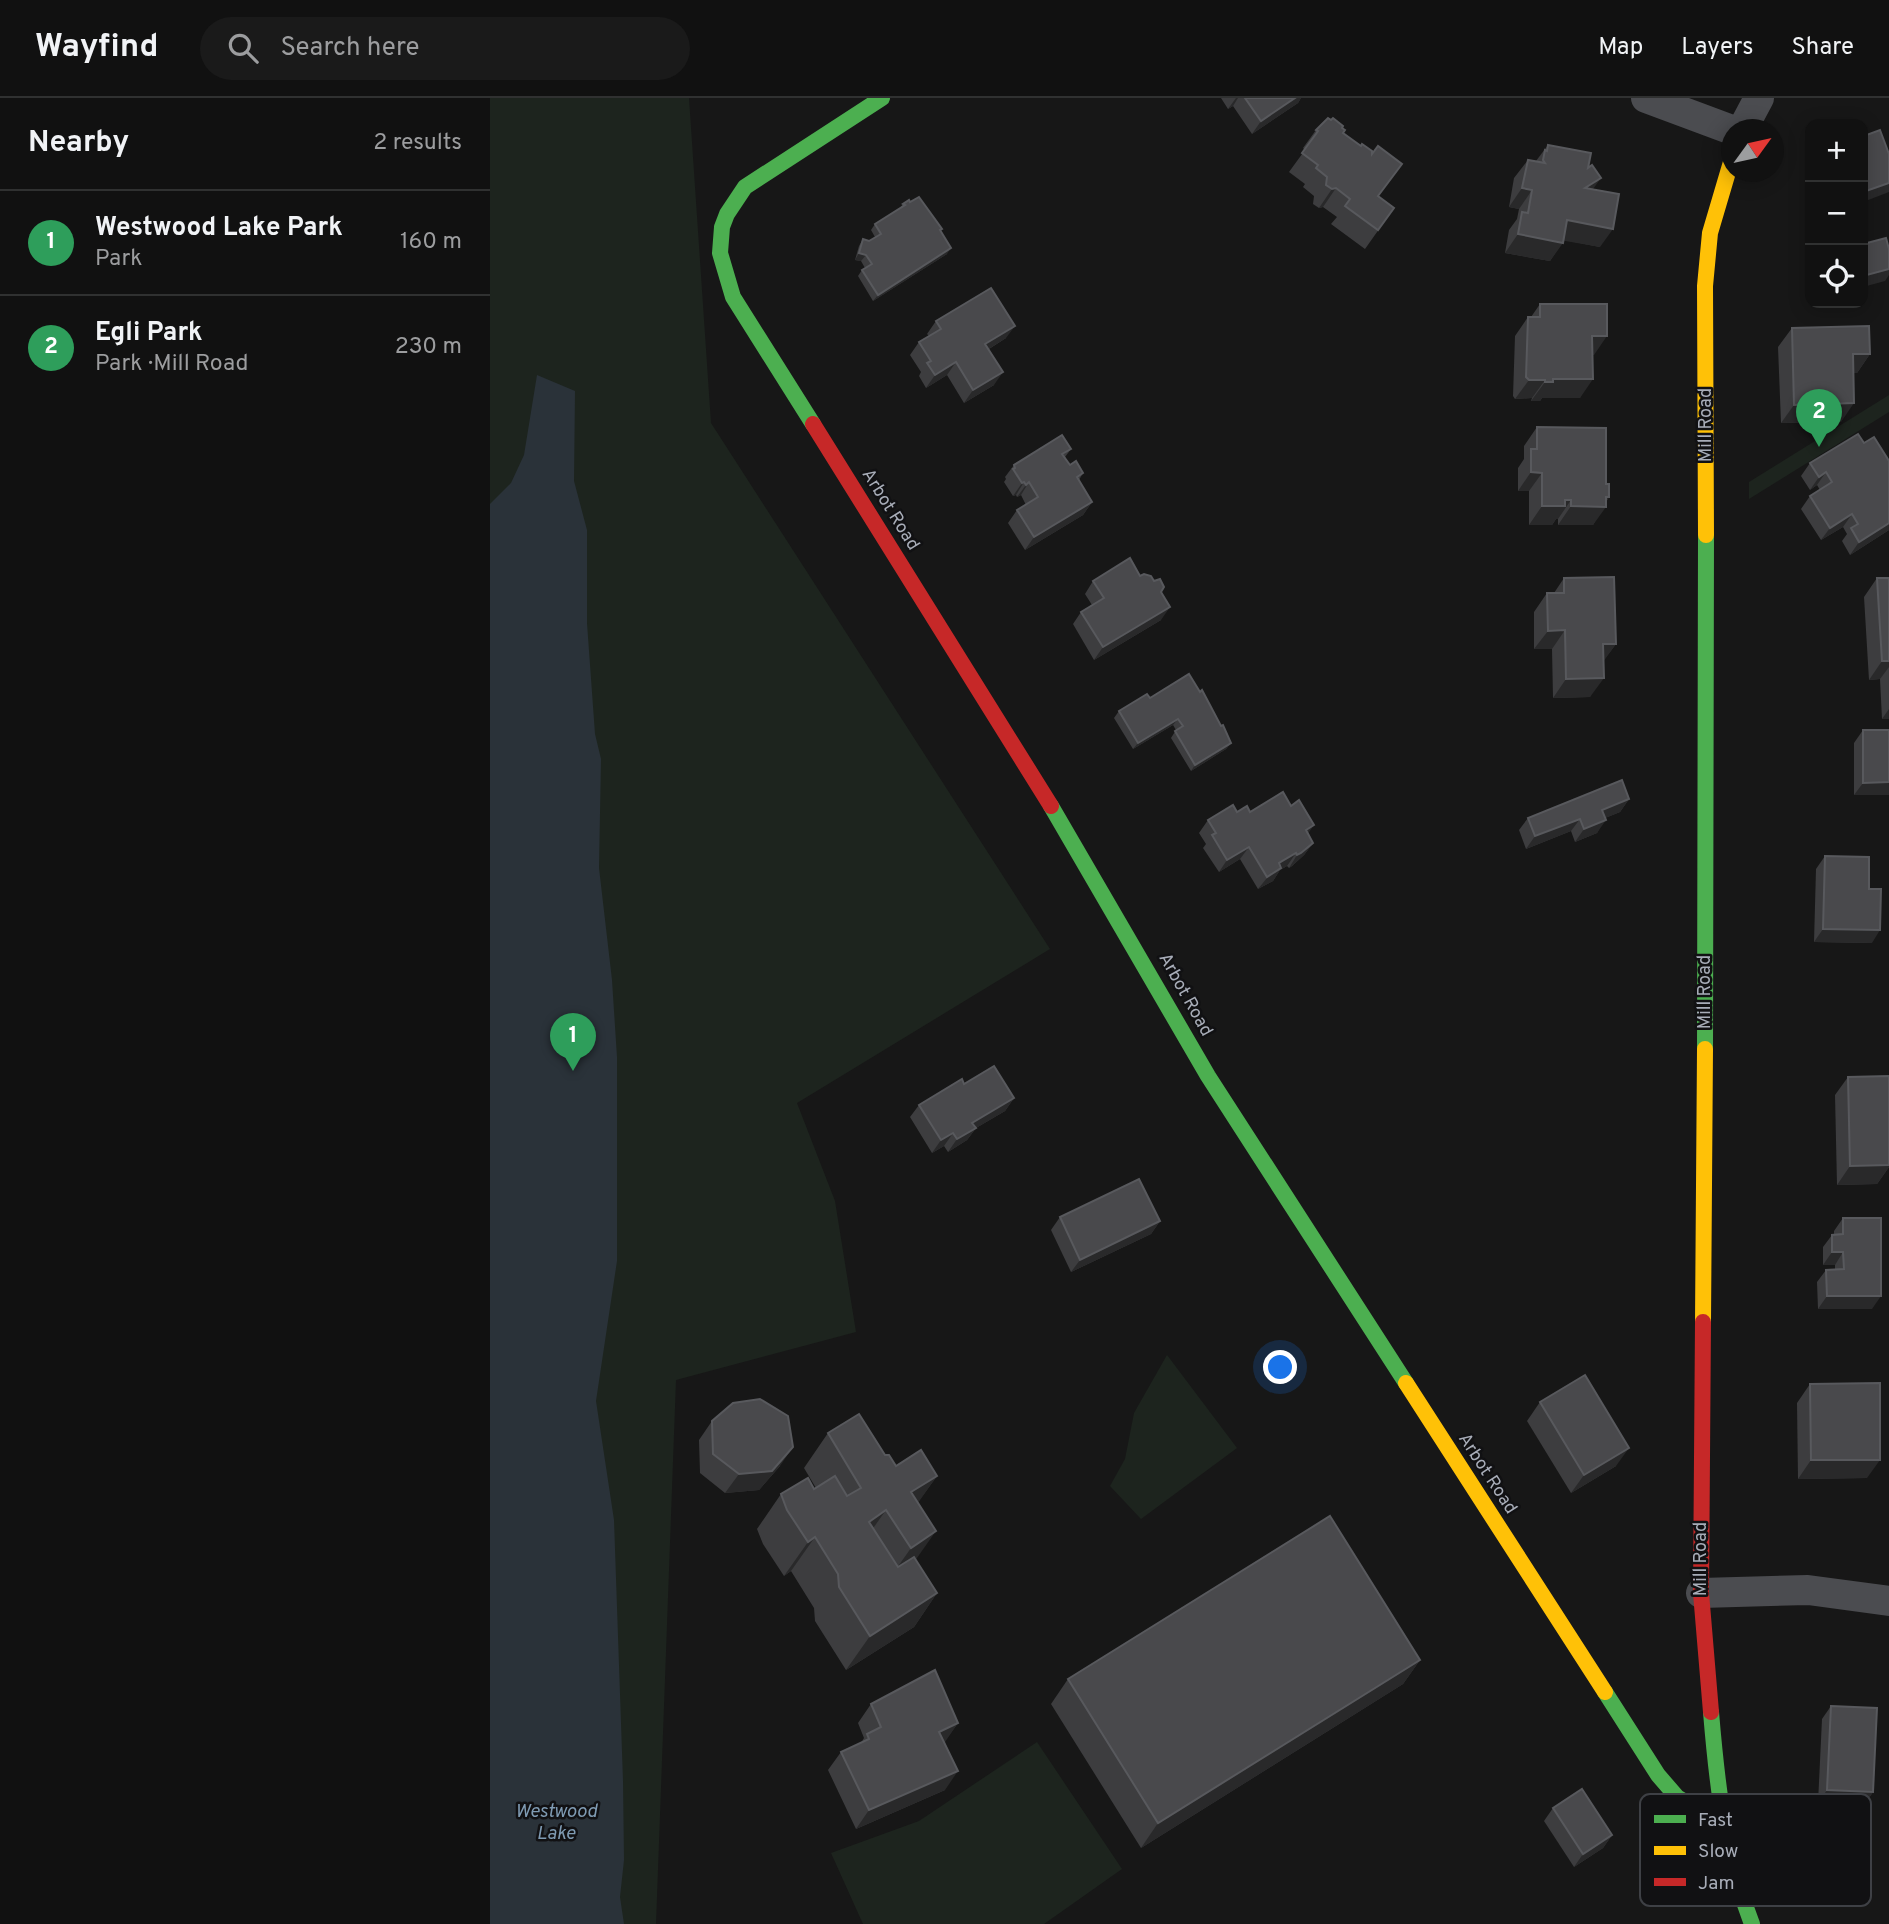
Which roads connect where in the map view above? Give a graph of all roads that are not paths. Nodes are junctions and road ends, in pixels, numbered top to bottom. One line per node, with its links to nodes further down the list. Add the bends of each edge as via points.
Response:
1 (1646, 98): 5 (street)
2 (1759, 98): 4 (street)
3 (876, 102): 9 (street, Arbot Road, via 745,187 729,206 720,228 719,257 733,298 984,698 1154,977 1208,1076)
4 (1748, 119)
5 (1721, 126)
6 (1725, 182): 7 (street, Mill Road, via 1710,233 1705,286 1707,681)
7 (1700, 1593): 8 (street, via 1808,1590); 10 (street, Mill Road)
8 (1889, 1601)
9 (1674, 1794)
10 (1719, 1794)
11 (1745, 1906): 12 (street)
12 (1752, 1924)

